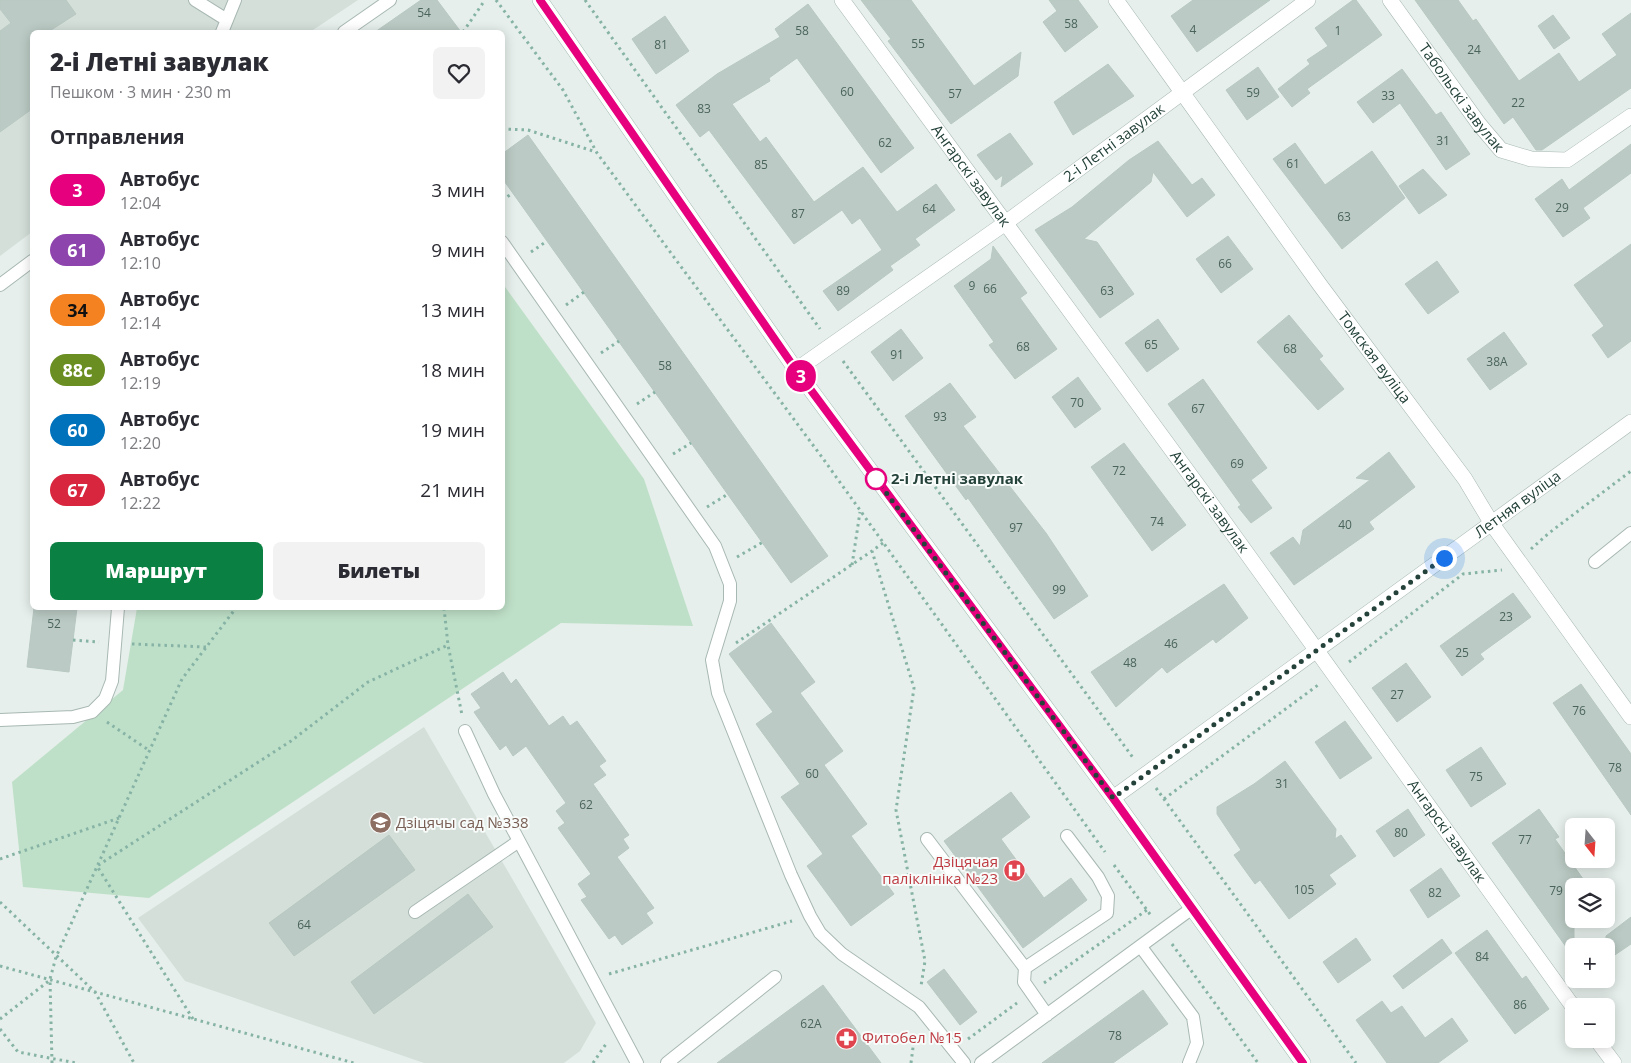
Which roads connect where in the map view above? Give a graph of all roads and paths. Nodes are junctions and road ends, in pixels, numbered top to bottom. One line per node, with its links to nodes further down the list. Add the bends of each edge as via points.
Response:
1 (195, 0): 12 (lane)
2 (235, 0): 12 (lane)
3 (390, 0): 13 (lane)
4 (486, 0): 14 (path)
5 (496, 0): 18 (path, via 563,90)
6 (540, 0): 26 (street)
7 (586, 0): 25 (path)
8 (842, 0): 21 (street, Ангарскі завулак)
9 (1116, 0): 15 (street, Томская вуліца)
10 (1308, 0): 15 (street, 2-і Летні завулак)
11 (1390, 0): 16 (street, Табольскі завулак, via 1501,150 1531,160 1568,160)
12 (225, 26)
13 (347, 30)
14 (464, 30)
15 (1183, 92): 21 (street, 2-і Летні завулак); 30 (street, Томская вуліца, via 1320,285 1465,480)
16 (1631, 116)
17 (505, 129): 18 (path, via 528,130)
18 (596, 153): 29 (path)
19 (513, 193): 20 (path)
20 (505, 198)
21 (1004, 224): 25 (street, 2-і Летні завулак); 46 (street, Ангарскі завулак)
22 (505, 246): 37 (lane, via 715,546)
23 (30, 262): 24 (lane)
24 (0, 285)
25 (830, 344): 26 (street, 2-і Летні завулак); 54 (path)
26 (796, 370): 55 (street)
27 (1631, 422): 30 (street, Летняя вуліца)
28 (1631, 471): 35 (path)
29 (860, 511): 33 (path); 38 (path)
30 (1492, 524): 35 (street, Томская вуліца); 46 (street, Летняя вуліца)
31 (1631, 533): 36 (lane)
32 (763, 542): 37 (path)
33 (883, 543): 34 (path); 61 (path)
34 (872, 551): 38 (path); 79 (path, via 914,688 896,810 925,960)
35 (1518, 559): 48 (path, via 1500,572 1463,574); 50 (street, Томская вуліца)
36 (1595, 562)
37 (723, 565): 47 (lane, via 730,584 730,601)
38 (852, 565): 47 (path)
39 (118, 610): 43 (lane)
40 (235, 610): 45 (path)
41 (444, 610): 44 (path)
42 (73, 640): 43 (path)
43 (113, 644): 45 (path); 49 (lane, via 112,681 106,699)
44 (448, 645): 52 (path); 64 (path, via 368,682 291,741)
45 (207, 647): 53 (path, via 182,679)
46 (1316, 651): 48 (street, Ангарскі завулак); 54 (street, Летняя вуліца)
47 (712, 660): 68 (lane, via 718,693 790,875)
48 (1333, 674): 56 (path); 78 (street, Ангарскі завулак)
49 (92, 712): 51 (lane, via 73,718); 53 (path)
50 (1631, 717)
51 (0, 720)
52 (465, 731): 59 (lane)
53 (150, 751): 57 (path)
54 (1146, 775): 55 (street, Летняя вуліца); 56 (path)
55 (1113, 798): 66 (street)
56 (1164, 799): 97 (path)
57 (119, 818): 62 (path); 64 (path)
58 (1067, 836): 73 (lane, via 1108,896 1107,913)
59 (519, 840): 67 (lane); 76 (lane)
60 (927, 840): 73 (lane)
61 (1106, 855)
62 (0, 859)
63 (1112, 862): 69 (path)
64 (97, 866): 71 (path); 82 (path)
65 (0, 902): 71 (path)
66 (1191, 909): 69 (lane); 96 (street)
67 (415, 912)
68 (810, 916): 76 (path); 79 (lane, via 820,933 842,954)
69 (1162, 930): 70 (lane); 95 (path)
70 (1141, 947): 80 (lane); 94 (lane, via 1193,1018 1197,1043)
71 (56, 957): 75 (path); 77 (path)
72 (0, 966): 75 (path)
73 (1025, 968): 80 (lane, via 1024,982)
74 (775, 977): 90 (lane)
75 (50, 979): 77 (path); 81 (path); 85 (path)
76 (592, 979): 89 (lane)
77 (95, 992): 82 (path); 87 (path)
78 (1567, 998)
79 (918, 1007): 91 (path); 92 (lane)
80 (1047, 1015): 93 (lane)
81 (0, 1019)
82 (193, 1019): 88 (path)
83 (0, 1029): 85 (path, via 18,1052)
84 (1603, 1048): 98 (street)
85 (53, 1061): 86 (path)
86 (76, 1063)
87 (134, 1063)
88 (354, 1063)
89 (637, 1063)
90 (667, 1063)
91 (911, 1063)
92 (964, 1063)
93 (981, 1063)
94 (1189, 1063)
95 (1258, 1063)
96 (1303, 1063)
97 (1356, 1063)
98 (1614, 1063)

